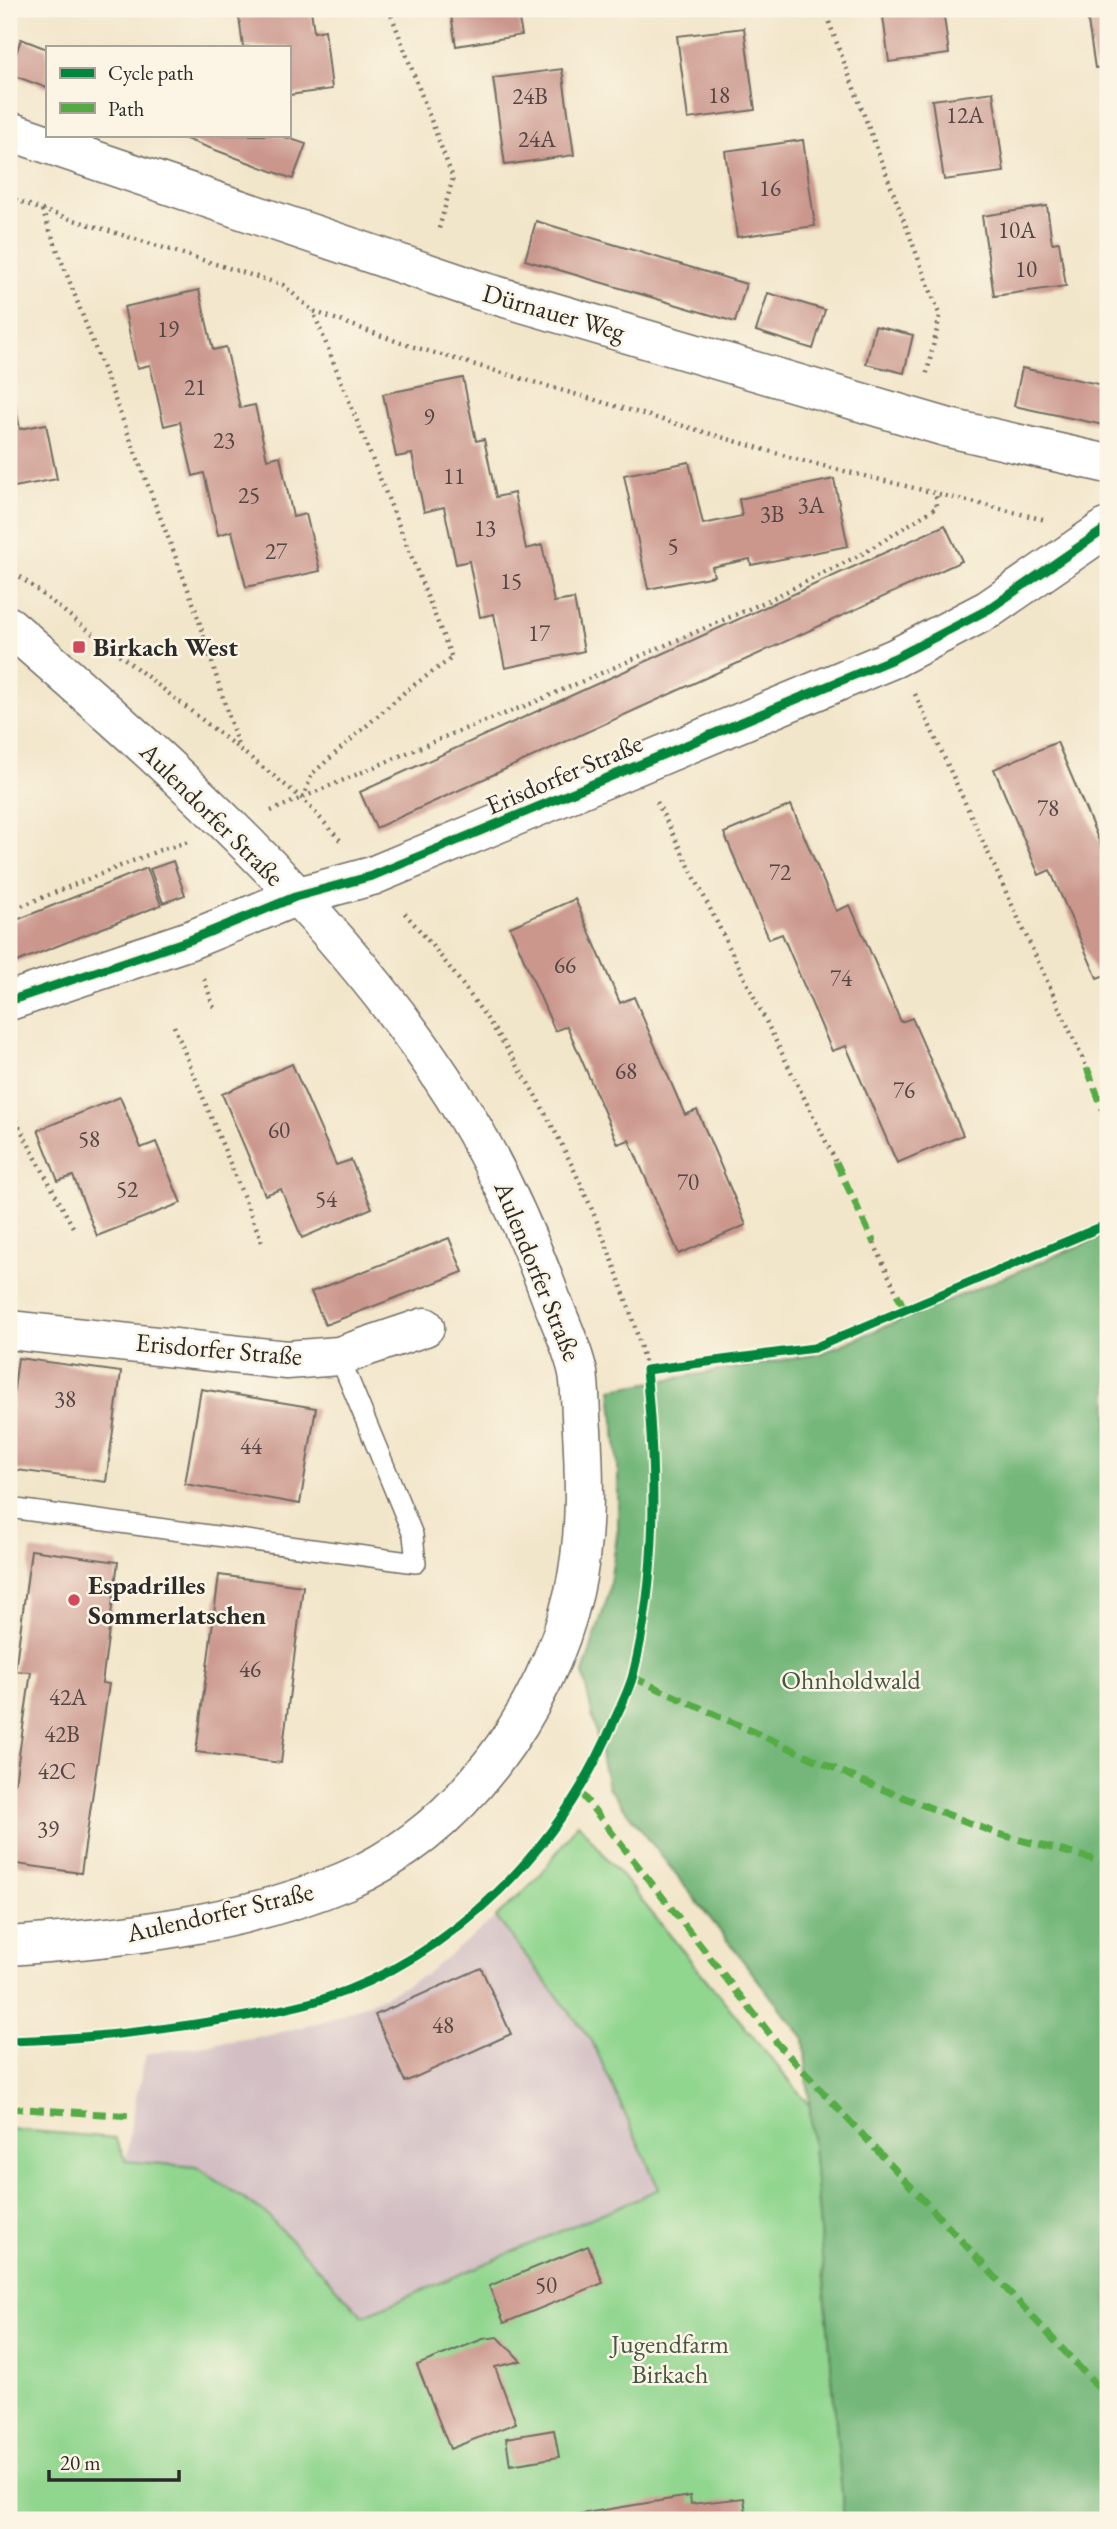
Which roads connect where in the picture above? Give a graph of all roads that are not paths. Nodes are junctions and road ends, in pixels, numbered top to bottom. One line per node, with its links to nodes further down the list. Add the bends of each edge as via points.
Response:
1 (9, 131): 2 (street, Dürnauer Weg, via 478,290 949,428)
2 (1108, 464)
3 (1106, 529): 5 (street, Erisdorfer Straße, via 989,609 895,658 372,876)
4 (9, 625): 5 (street, Aulendorfer Straße, via 232,827)
5 (295, 897): 6 (street, Erisdorfer Straße, via 190,940); 11 (street, Aulendorfer Straße, via 347,952 452,1094 498,1171 532,1245 578,1372 583,1526 573,1593 548,1670 527,1714 452,1808 402,1849 346,1880 269,1907 101,1940)
6 (9, 1001)
7 (425, 1327): 9 (street, Erisdorfer Straße)
8 (9, 1330): 9 (street, Erisdorfer Straße, via 287,1360)
9 (339, 1356): 10 (lane, via 413,1535 416,1563)
10 (9, 1508)
11 (9, 1946)

